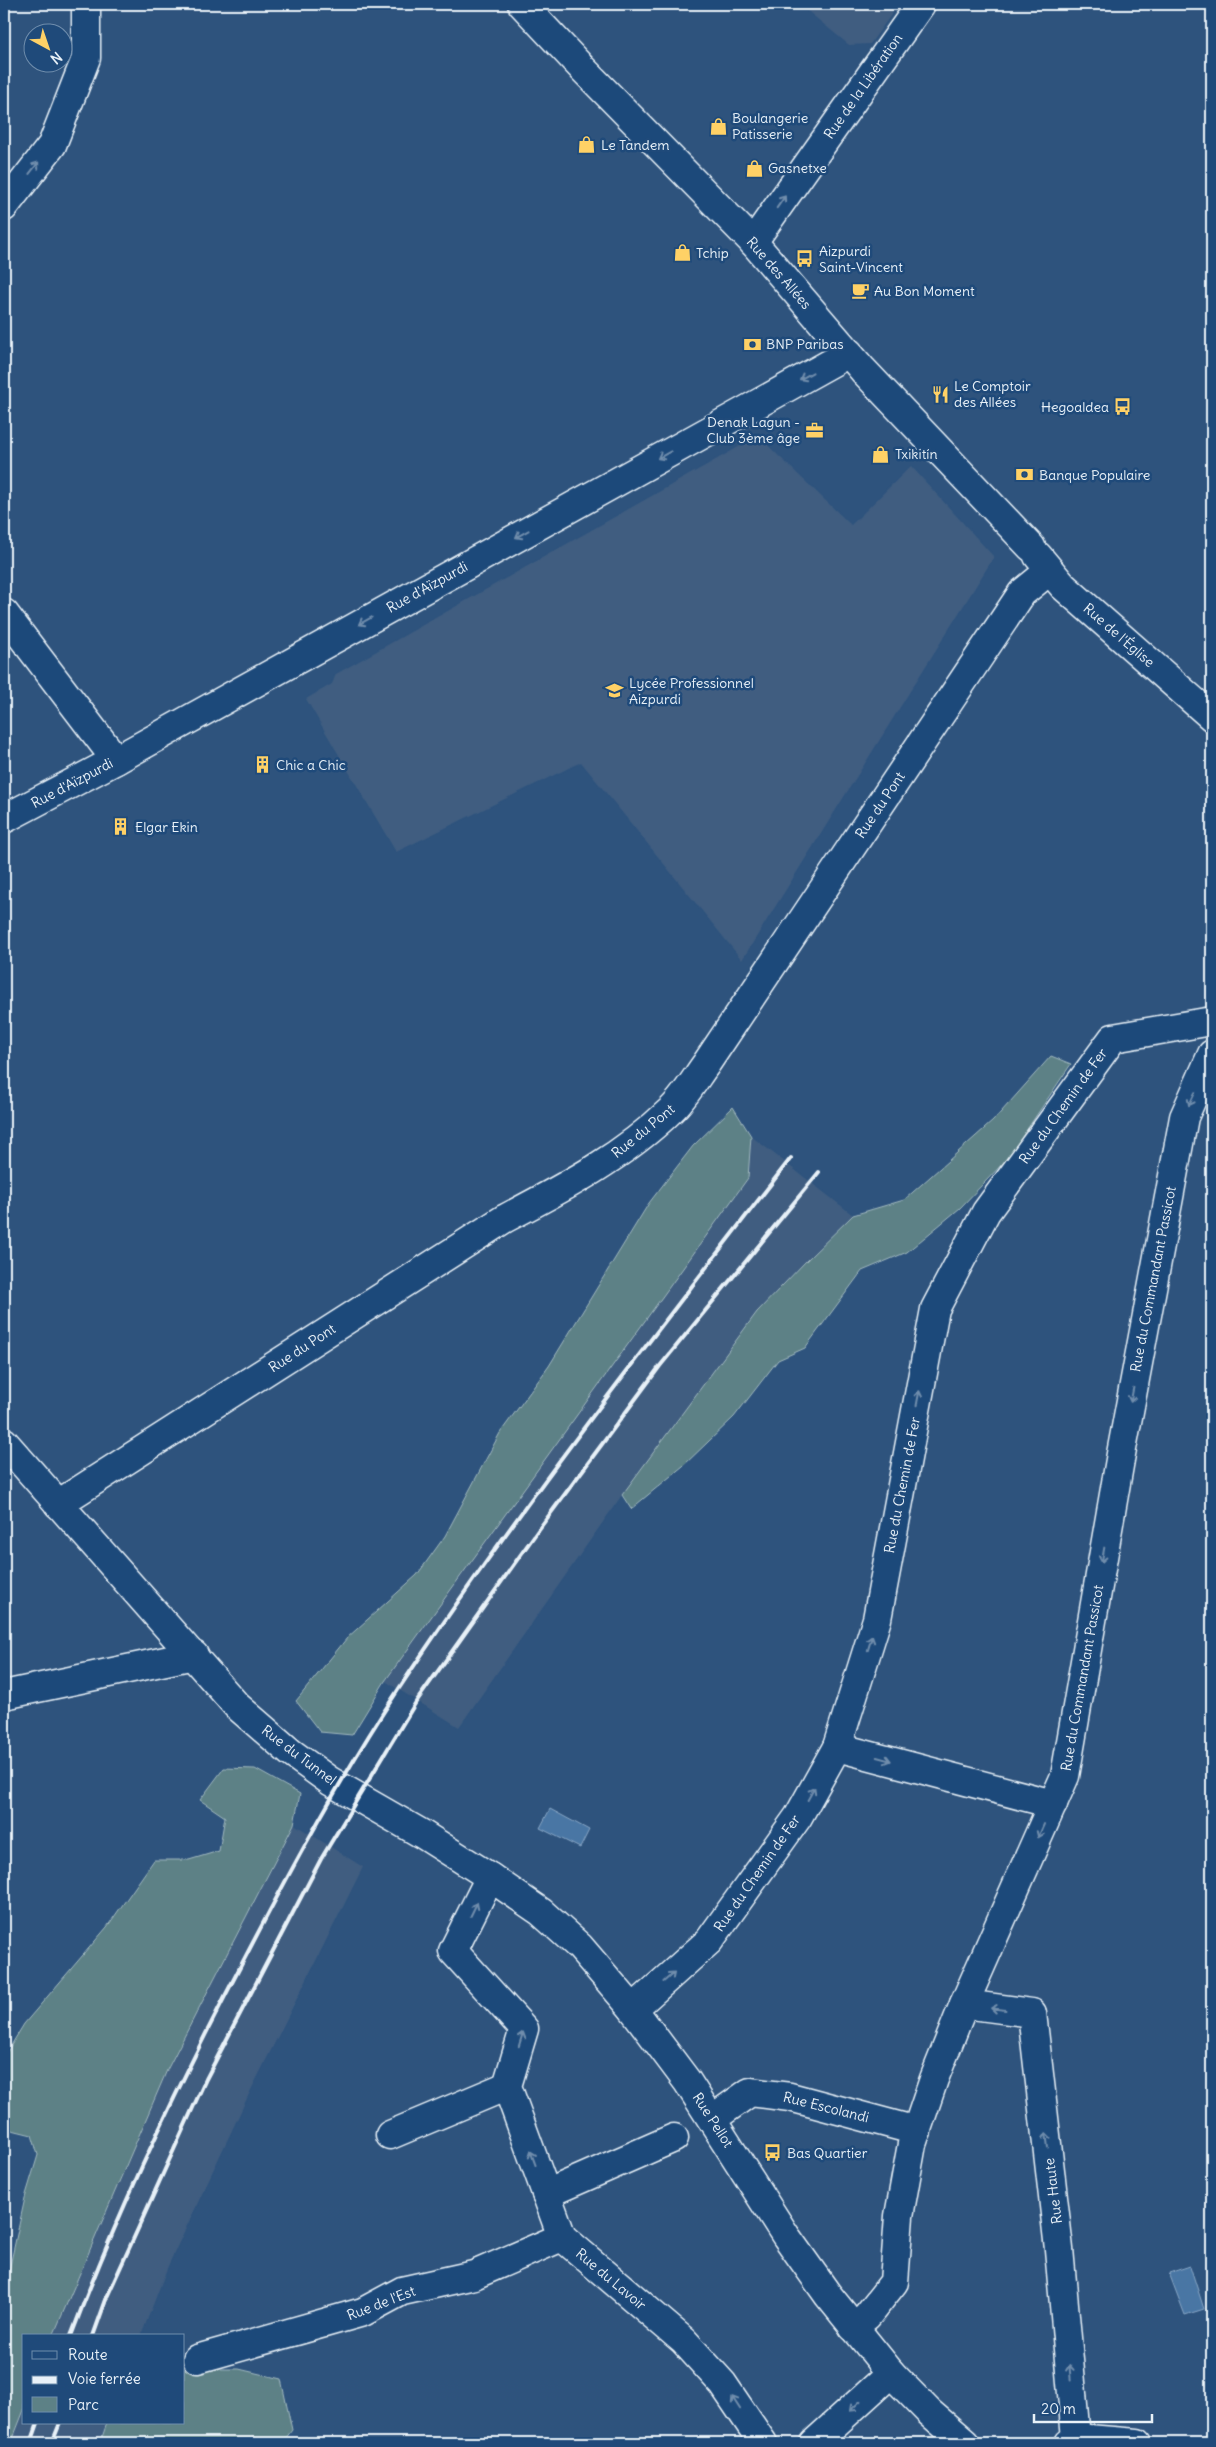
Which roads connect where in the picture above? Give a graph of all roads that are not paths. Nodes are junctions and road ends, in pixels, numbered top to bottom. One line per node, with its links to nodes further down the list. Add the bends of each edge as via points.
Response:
1 (86, 4): 4 (street, one-way to 1, via 52,145 86,58)
2 (522, 4): 5 (street, Rue des Allées)
3 (921, 4): 5 (street, Rue de la Libération, one-way to 3)
4 (4, 207)
5 (753, 242): 6 (street, Rue des Allées)
6 (849, 353): 7 (street, Rue des Allées); 11 (street, Rue d'Aïzpurdi, one-way to 11)
7 (1031, 547): 8 (street, Rue de l'Église)
8 (1049, 571): 10 (street, Rue de l'Église); 16 (street, Rue du Pont, via 1022,594 706,1064 672,1109 630,1144 575,1182 504,1219)
9 (4, 613): 11 (street)
10 (1212, 717)
11 (116, 760): 12 (street, Rue d'Aïzpurdi)
12 (4, 819)
13 (1212, 1021): 19 (street, Rue du Chemin de Fer, one-way to 13, via 877,1619 935,1309 986,1212 1113,1038)
14 (1212, 1054): 20 (street, Rue du Commandant Passicot, one-way to 20, via 1184,1117 1065,1776)
15 (4, 1442): 16 (street, Rue du Tunnel)
16 (58, 1504): 17 (street, Rue du Tunnel)
17 (194, 1655): 18 (street); 21 (street, Rue du Tunnel, via 237,1706 290,1752 330,1781)
18 (4, 1695)
19 (837, 1747): 20 (street, one-way to 20); 24 (street, Rue du Chemin de Fer, one-way to 19, via 709,1941 798,1817)
20 (1053, 1804): 23 (street, Rue du Commandant Passicot, one-way to 23)
21 (422, 1834): 22 (street, Rue Pellot)
22 (490, 1877): 24 (street, Rue Pellot, via 541,1912 580,1947); 25 (street, one-way to 22, via 524,2029 453,1951)
23 (964, 2004): 27 (street, Rue du Commandant Passicot); 35 (street, Rue Haute, one-way to 23, via 1060,2249 1032,2013)
24 (633, 2009): 26 (street, Rue Pellot)
25 (507, 2086): 28 (street); 30 (street, Rue du Lavoir, one-way to 25)
26 (712, 2119): 27 (street, Rue Escolandi, via 750,2092 790,2097); 32 (street, Rue Pellot, via 786,2236)
27 (917, 2131): 32 (street, Rue du Commandant Passicot, via 899,2216 894,2282 867,2316)
28 (390, 2135)
29 (674, 2138): 30 (street)
30 (546, 2194): 31 (street, Rue du Lavoir)
31 (562, 2237): 33 (street, Rue de l'Est, via 474,2275 402,2291 363,2312); 36 (street, Rue du Lavoir, one-way to 31, via 723,2384 684,2341)
32 (853, 2327): 34 (street, Rue Pellot)
33 (197, 2359)
34 (891, 2373): 37 (street, one-way to 37); 38 (street, Rue Pellot)
35 (1073, 2440): 39 (street)
36 (763, 2443)
37 (814, 2443)
38 (965, 2443)
39 (1137, 2443)

